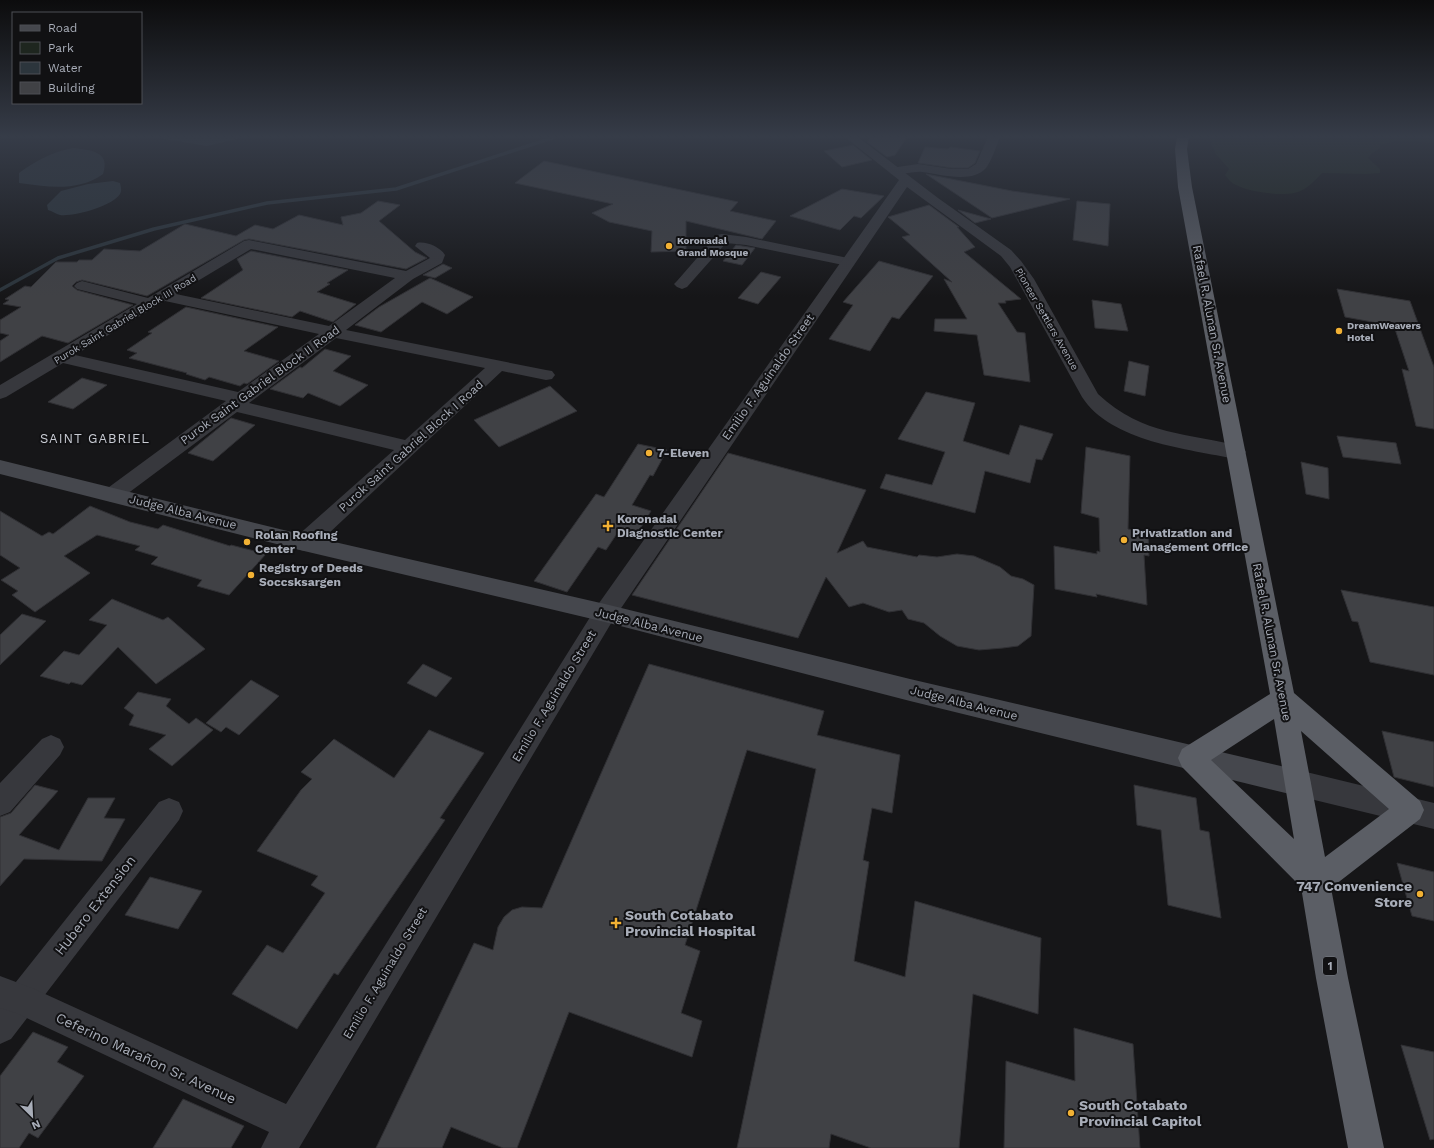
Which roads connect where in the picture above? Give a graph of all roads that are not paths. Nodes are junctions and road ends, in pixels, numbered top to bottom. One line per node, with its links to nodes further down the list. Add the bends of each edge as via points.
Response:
1 (892, 191): 5 (street, Emilio F. Aguinaldo Street)
2 (922, 191): 17 (street, Pioneer Settlers Avenue, via 1006,253 1016,264 1091,397 1100,407 1127,426 1144,432)
3 (1186, 191): 17 (highway, Rafael R. Alunan Sr. Avenue / 1)
4 (422, 246): 6 (street, Purok Saint Gabriel Block II Road, via 438,255 437,260)
5 (848, 262): 7 (street, via 722,238); 21 (street, Emilio F. Aguinaldo Street)
6 (408, 276): 9 (street, Purok Saint Gabriel Block III Road, via 249,244); 10 (street, Purok Saint Gabriel Block II Road)
7 (682, 284)
8 (82, 286): 9 (street)
9 (156, 300): 10 (street); 11 (street, Purok Saint Gabriel Block III Road)
10 (332, 332): 12 (street); 15 (street, Purok Saint Gabriel Block II Road)
11 (61, 357): 14 (street, Purok Saint Gabriel Block III Road); 15 (street)
12 (499, 365): 13 (street); 16 (street, Purok Saint Gabriel Block I Road)
13 (546, 375)
14 (0, 393)
15 (238, 402): 16 (street); 19 (street, Purok Saint Gabriel Block II Road)
16 (409, 447): 20 (street, Purok Saint Gabriel Block I Road)
17 (1236, 452): 22 (highway, Rafael R. Alunan Sr. Avenue / 1)
18 (0, 467): 19 (main road, Judge Alba Avenue)
19 (112, 495): 20 (main road, Judge Alba Avenue)
20 (304, 543): 21 (main road, Judge Alba Avenue)
21 (604, 613): 24 (main road, Judge Alba Avenue); 32 (street, Emilio F. Aguinaldo Street)
22 (1283, 699): 24 (highway); 25 (highway, Rafael R. Alunan Sr. Avenue / 1); 28 (highway)
23 (51, 747): 26 (street)
24 (1191, 758): 25 (main road, Judge Alba Avenue); 29 (highway)
25 (1298, 783): 28 (street); 29 (highway, Rafael R. Alunan Sr. Avenue / 1)
26 (0, 803)
27 (169, 811): 30 (street, Hubero Extension)
28 (1422, 813): 29 (highway)
29 (1316, 881): 33 (highway, Rafael R. Alunan Sr. Avenue / 1, via 1332,978)
30 (10, 996): 31 (street, Hubero Extension); 32 (street, Ceferino Marañon Sr. Avenue)
31 (0, 1028)
32 (286, 1137)
33 (1366, 1148)

